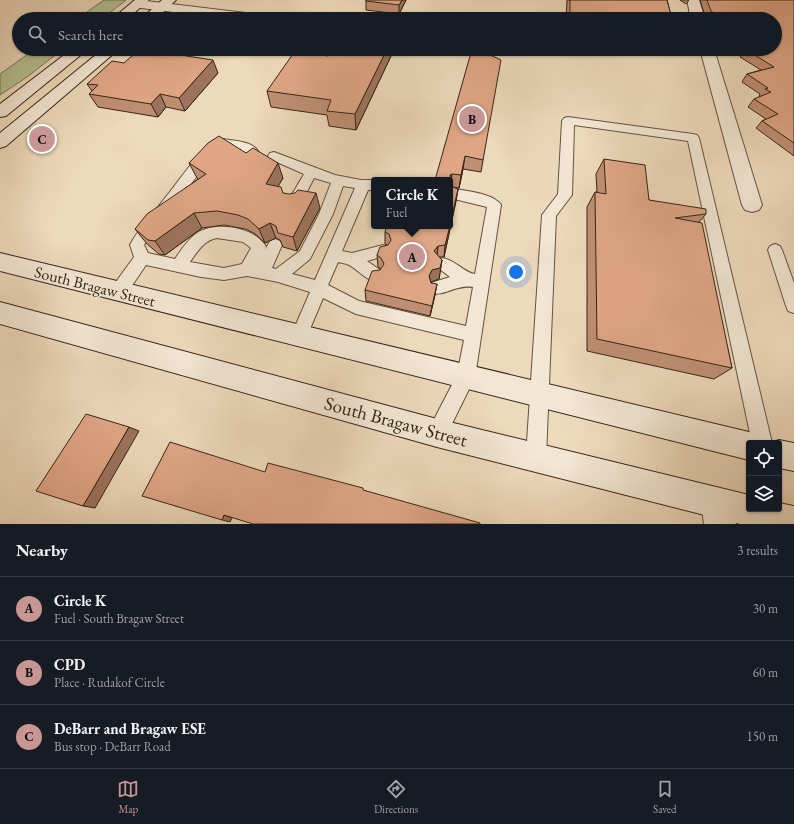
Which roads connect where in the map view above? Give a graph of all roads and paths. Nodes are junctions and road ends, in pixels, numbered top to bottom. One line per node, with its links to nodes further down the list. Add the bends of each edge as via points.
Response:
1 (693, 0): 7 (main road)
2 (141, 2): 3 (main road); 4 (main road)
3 (166, 3): 5 (main road); 6 (main road)
4 (128, 12)
5 (156, 12)
6 (221, 12)
7 (696, 12)
8 (72, 56): 11 (main road)
9 (104, 56): 12 (main road)
10 (709, 56): 20 (main road)
11 (0, 112)
12 (0, 142)
13 (252, 151): 25 (lane, via 242,146 223,143 200,161 170,202 142,234 137,245)
14 (274, 156): 15 (lane)
15 (311, 172): 16 (lane); 19 (lane)
16 (339, 181): 17 (lane); 33 (lane, via 305,255)
17 (368, 185): 24 (lane)
18 (453, 194): 35 (lane, via 489,201 494,205)
19 (294, 203)
20 (752, 205)
21 (275, 245): 31 (lane)
22 (776, 250): 39 (lane)
23 (383, 251): 26 (lane)
24 (333, 255): 26 (lane); 36 (lane)
25 (142, 258): 29 (lane); 38 (lane)
26 (352, 259): 32 (lane)
27 (0, 262): 38 (main road, South Bragaw Street)
28 (442, 263): 34 (lane)
29 (179, 266): 30 (lane, via 224,274); 30 (lane, via 199,239 219,231 253,240 259,247)
30 (247, 270): 31 (lane)
31 (262, 273): 33 (lane)
32 (375, 275)
33 (278, 276): 36 (lane)
34 (464, 279): 35 (lane); 37 (lane)
35 (481, 282): 41 (lane)
36 (319, 288): 41 (lane, via 356,307); 42 (lane)
37 (437, 288)
38 (119, 292): 42 (main road, South Bragaw Street)
39 (794, 306)
40 (0, 313): 45 (main road, South Bragaw Street)
41 (473, 335): 43 (lane)
42 (298, 336): 43 (main road, South Bragaw Street)
43 (466, 377): 44 (main road, South Bragaw Street); 45 (lane)
44 (540, 395): 46 (lane, via 549,215 565,196 568,121 693,138); 47 (main road, South Bragaw Street); 49 (lane)
45 (437, 433): 49 (main road, South Bragaw Street)
46 (761, 440)
47 (746, 445)
48 (782, 455): 50 (main road)
49 (536, 457): 51 (main road, South Bragaw Street)
50 (794, 457)
51 (718, 513): 52 (main road, South Bragaw Street)
52 (783, 516)

